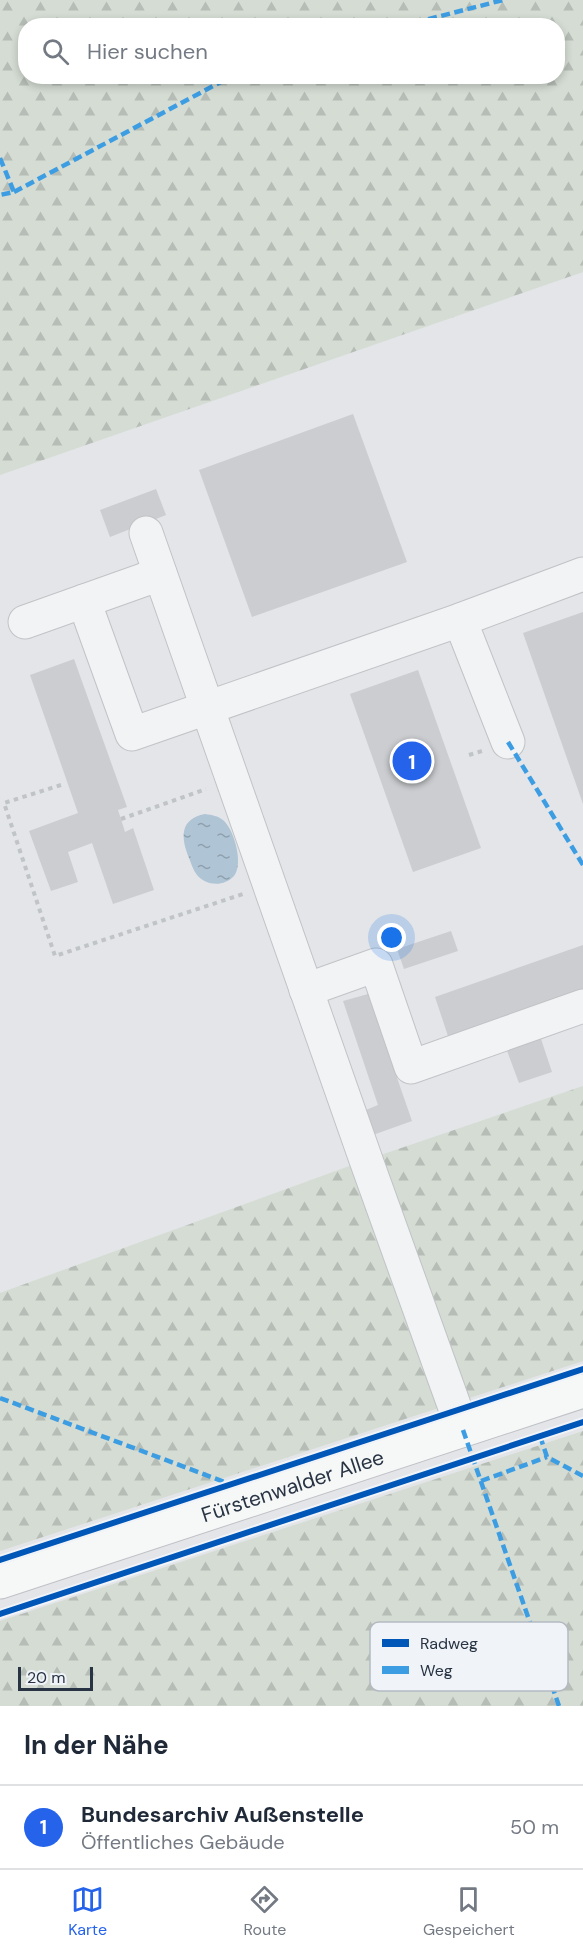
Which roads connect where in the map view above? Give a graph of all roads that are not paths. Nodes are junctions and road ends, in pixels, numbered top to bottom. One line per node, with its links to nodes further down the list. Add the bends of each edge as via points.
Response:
1 (146, 533): 2 (lane)
2 (160, 574): 4 (lane); 7 (lane)
3 (583, 574): 5 (lane)
4 (84, 601): 6 (lane); 7 (lane, via 132,734)
5 (460, 620): 7 (lane); 8 (lane)
6 (25, 622)
7 (207, 709): 9 (lane)
8 (508, 742)
9 (306, 990): 10 (lane, via 376,965 411,1067); 12 (lane)
10 (583, 1006)
11 (583, 1391): 12 (main road, Fürstenwalder Allee)
12 (463, 1430): 13 (main road, Fürstenwalder Allee)
13 (0, 1582)

